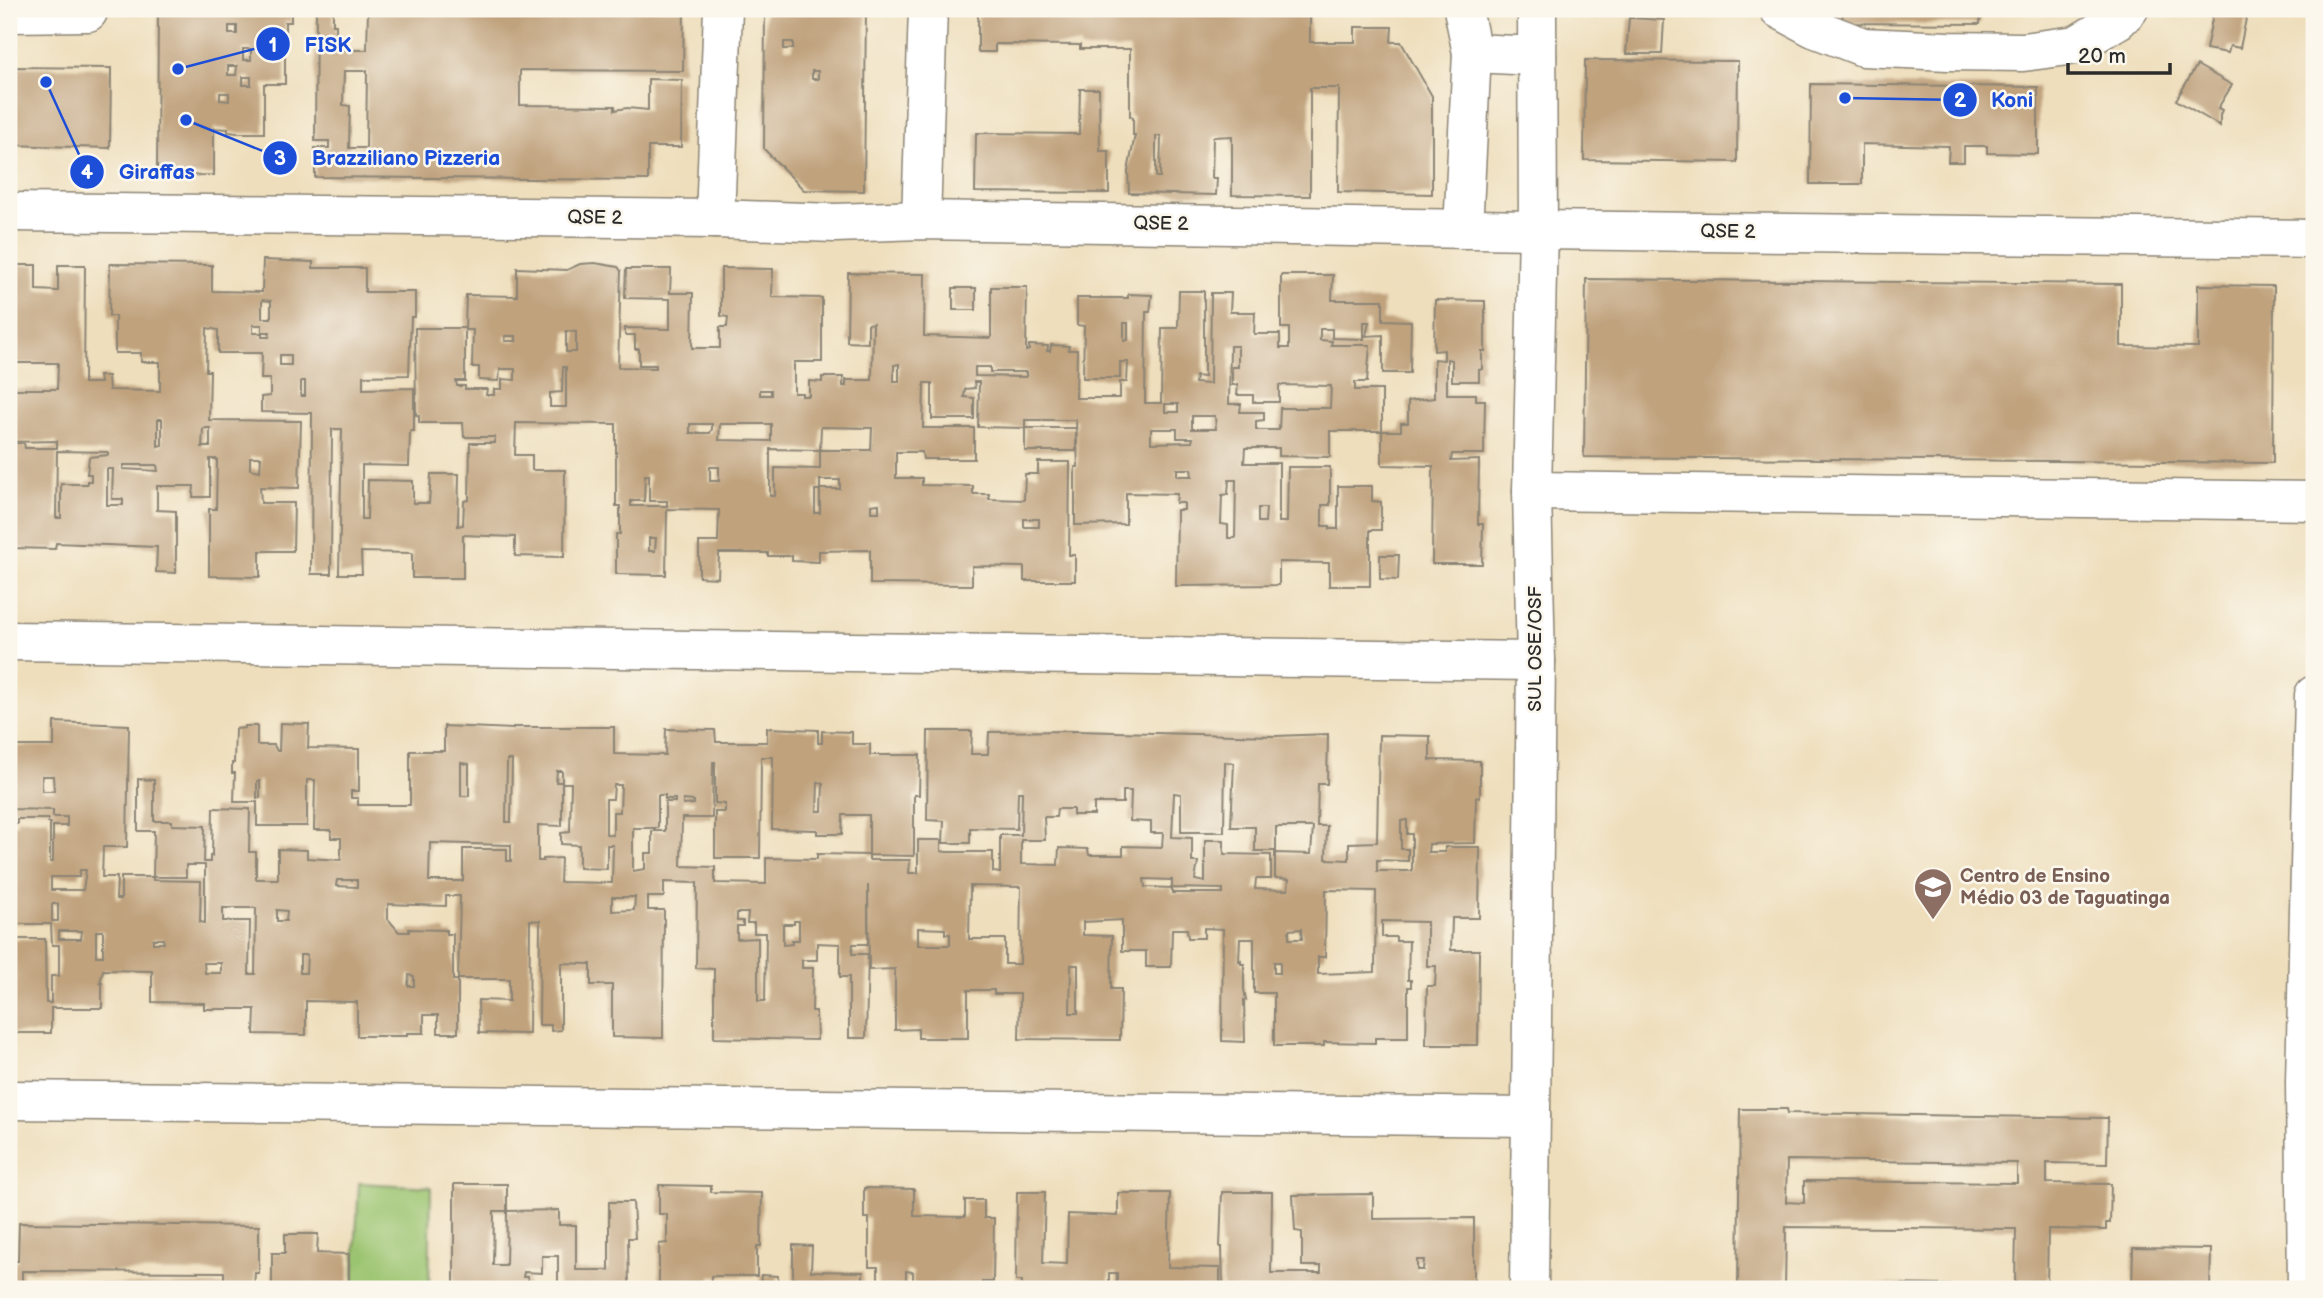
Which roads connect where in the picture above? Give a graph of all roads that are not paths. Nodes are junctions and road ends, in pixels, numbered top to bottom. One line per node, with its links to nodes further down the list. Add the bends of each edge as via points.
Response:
1 (723, 9): 12 (street)
2 (928, 9): 13 (street)
3 (1463, 9): 9 (street)
4 (1537, 9): 10 (street, SUL OSE/OSF)
5 (1779, 9): 6 (street, via 1863,47 2023,52 2076,45)
6 (2129, 9)
7 (88, 12): 8 (street)
8 (9, 13)
9 (1472, 54): 10 (street); 14 (street)
10 (1537, 57): 15 (street, SUL OSE/OSF)
11 (9, 212): 12 (street, QSE 2)
12 (716, 219): 13 (street, QSE 2)
13 (921, 220): 14 (street, QSE 2)
14 (1463, 229): 15 (street, QSE 2)
15 (1538, 230): 16 (street, QSE 2); 17 (street, SUL OSE/OSF)
16 (2314, 239)
17 (1532, 491): 18 (street); 20 (street, SUL OSE/OSF)
18 (2314, 501)
19 (9, 641): 20 (street)
20 (1536, 661): 23 (street, SUL OSE/OSF)
21 (2314, 695): 25 (street, via 2305,1082)
22 (9, 1100): 23 (street)
23 (1531, 1117): 24 (street, SUL OSE/OSF)
24 (1529, 1289)
25 (2306, 1289)

